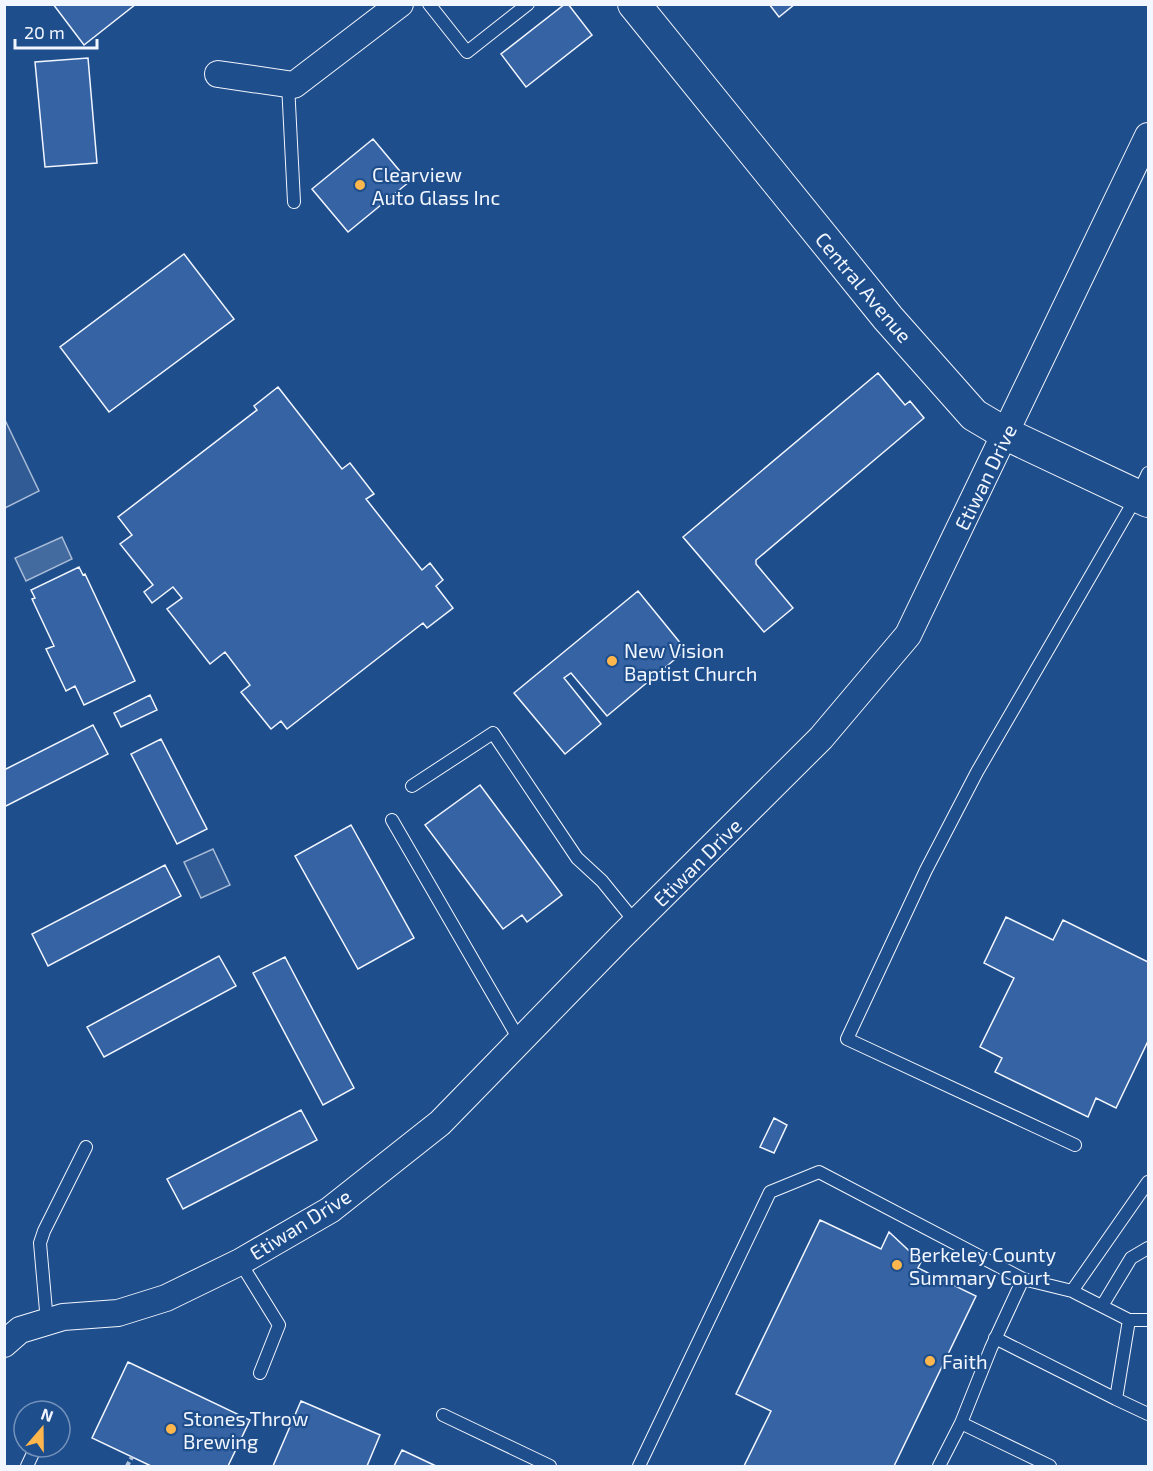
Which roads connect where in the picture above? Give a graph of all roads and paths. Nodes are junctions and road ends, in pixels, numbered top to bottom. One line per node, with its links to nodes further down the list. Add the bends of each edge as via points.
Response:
1 (400, 4): 6 (street, via 294,85)
2 (429, 4): 3 (lane, via 467,52)
3 (528, 4)
4 (634, 4): 9 (street, Central Avenue, via 888,318 974,415)
5 (218, 74): 6 (street)
6 (288, 84): 8 (lane)
7 (1149, 136): 9 (street, Etiwan Drive)
8 (294, 202)
9 (1006, 434): 10 (street, Central Avenue); 13 (street, Etiwan Drive, via 908,635 821,738)
10 (1145, 490): 15 (lane, via 974,777 847,1039)
11 (412, 786): 13 (lane, via 494,733 577,858 602,881)
12 (392, 820): 14 (lane)
13 (636, 923): 14 (street, Etiwan Drive)
14 (520, 1041): 19 (street, Etiwan Drive, via 440,1123 330,1210)
15 (1075, 1145)
16 (86, 1147): 25 (lane, via 40,1243)
17 (1148, 1181): 21 (lane)
18 (1149, 1248): 22 (lane, via 1131,1258)
19 (240, 1262): 25 (street, Etiwan Drive, via 166,1298 118,1313); 28 (lane, via 279,1325)
20 (1023, 1279): 21 (lane); 26 (lane); 36 (lane, via 819,1172 770,1192)
21 (1072, 1291): 22 (lane)
22 (1102, 1306): 23 (lane)
23 (1129, 1320): 24 (lane); 29 (lane)
24 (1149, 1320)
25 (47, 1322): 27 (street, Etiwan Drive, via 20,1330)
26 (995, 1338): 29 (lane); 32 (lane)
27 (4, 1344)
28 (260, 1373)
29 (1116, 1399): 30 (lane)
30 (1149, 1414)
31 (443, 1415): 35 (lane)
32 (961, 1423): 37 (lane); 38 (lane)
33 (132, 1457): 34 (path)
34 (128, 1467)
35 (550, 1467)
36 (639, 1467)
37 (939, 1467)
38 (1050, 1467)

